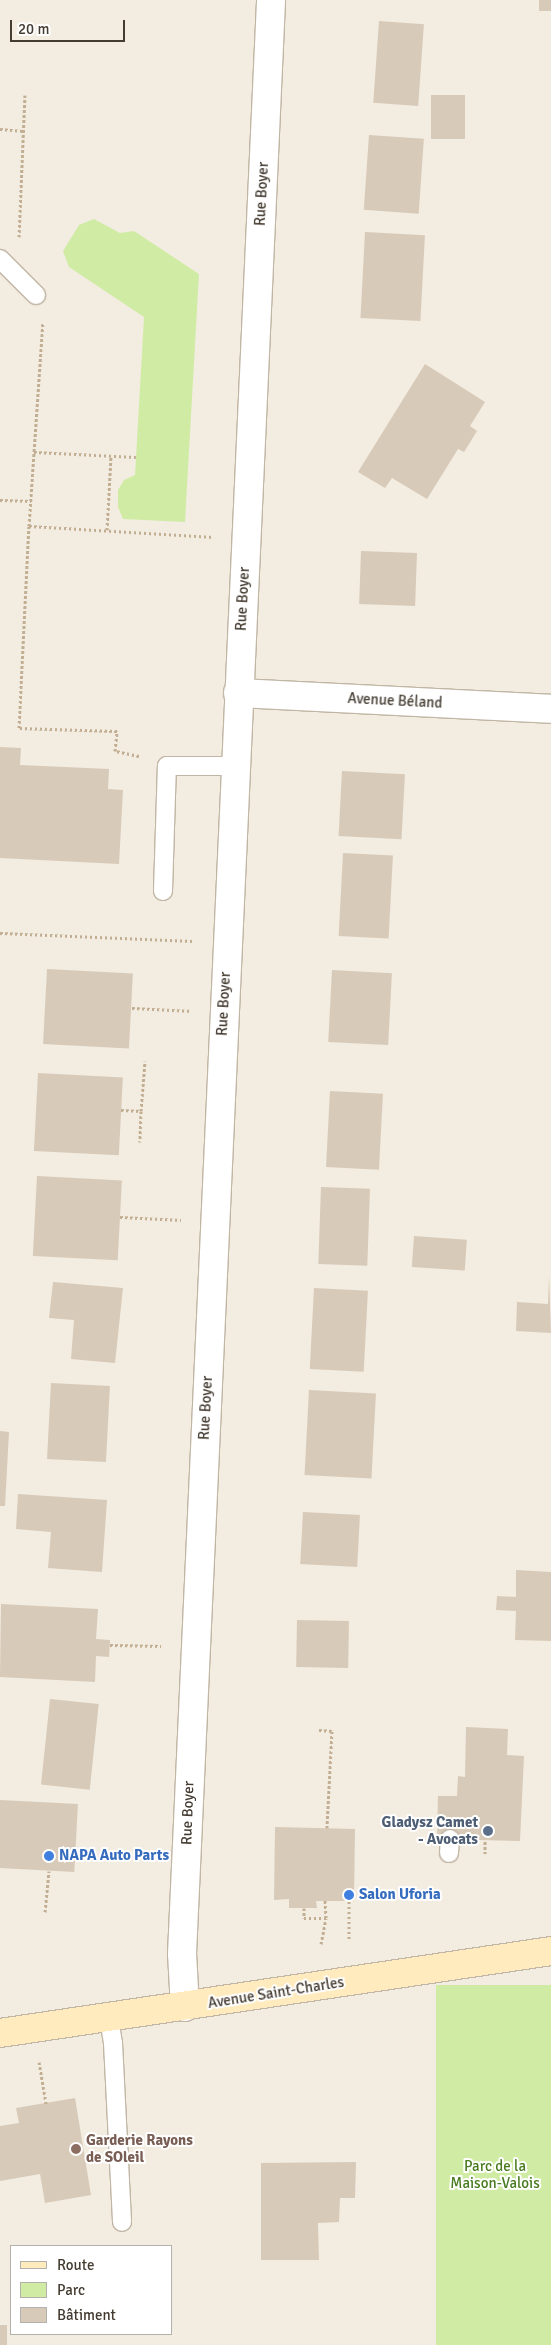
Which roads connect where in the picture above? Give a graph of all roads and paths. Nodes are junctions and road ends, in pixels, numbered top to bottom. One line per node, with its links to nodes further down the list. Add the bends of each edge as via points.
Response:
1 (271, 0): 16 (street, Rue Boyer)
2 (25, 95): 4 (path)
3 (0, 129): 4 (path)
4 (23, 131): 5 (path)
5 (18, 238)
6 (0, 259): 7 (lane)
7 (36, 295): 8 (path, via 44,303 44,311)
8 (34, 452): 9 (path); 12 (path)
9 (111, 456): 10 (path); 14 (path)
10 (136, 457)
11 (0, 500): 12 (path)
12 (31, 501): 13 (path)
13 (29, 526): 14 (path); 18 (path, via 19,728 117,731 115,751)
14 (107, 530): 15 (path)
15 (217, 537)
16 (238, 693): 17 (street, Avenue Béland); 19 (street, Rue Boyer)
17 (551, 709)
18 (128, 753)
19 (235, 766): 20 (lane, via 167,766); 46 (street, Rue Boyer, via 182,1954)
20 (163, 891)
21 (0, 933): 22 (path)
22 (199, 942)
23 (132, 1008): 24 (path)
24 (195, 1012)
25 (145, 1061): 27 (path)
26 (121, 1110): 27 (path)
27 (141, 1111): 28 (path)
28 (140, 1142)
29 (120, 1218): 30 (path)
30 (186, 1221)
31 (110, 1645): 32 (path)
32 (166, 1646)
33 (319, 1730): 34 (path, via 332,1731)
34 (327, 1828)
35 (485, 1840): 36 (path)
36 (485, 1854)
37 (49, 1870): 41 (path)
38 (325, 1900): 42 (path)
39 (349, 1901): 43 (path)
40 (304, 1908): 42 (path, via 304,1918)
41 (45, 1912)
42 (326, 1918): 44 (path)
43 (349, 1939)
44 (321, 1944)
45 (551, 1951): 46 (main road, Avenue Saint-Charles)
46 (185, 2007): 47 (main road, Avenue Saint-Charles)
47 (109, 2018): 48 (main road, Avenue Saint-Charles); 51 (lane)
48 (0, 2033)
49 (38, 2054): 50 (path)
50 (46, 2103)
51 (122, 2222)

